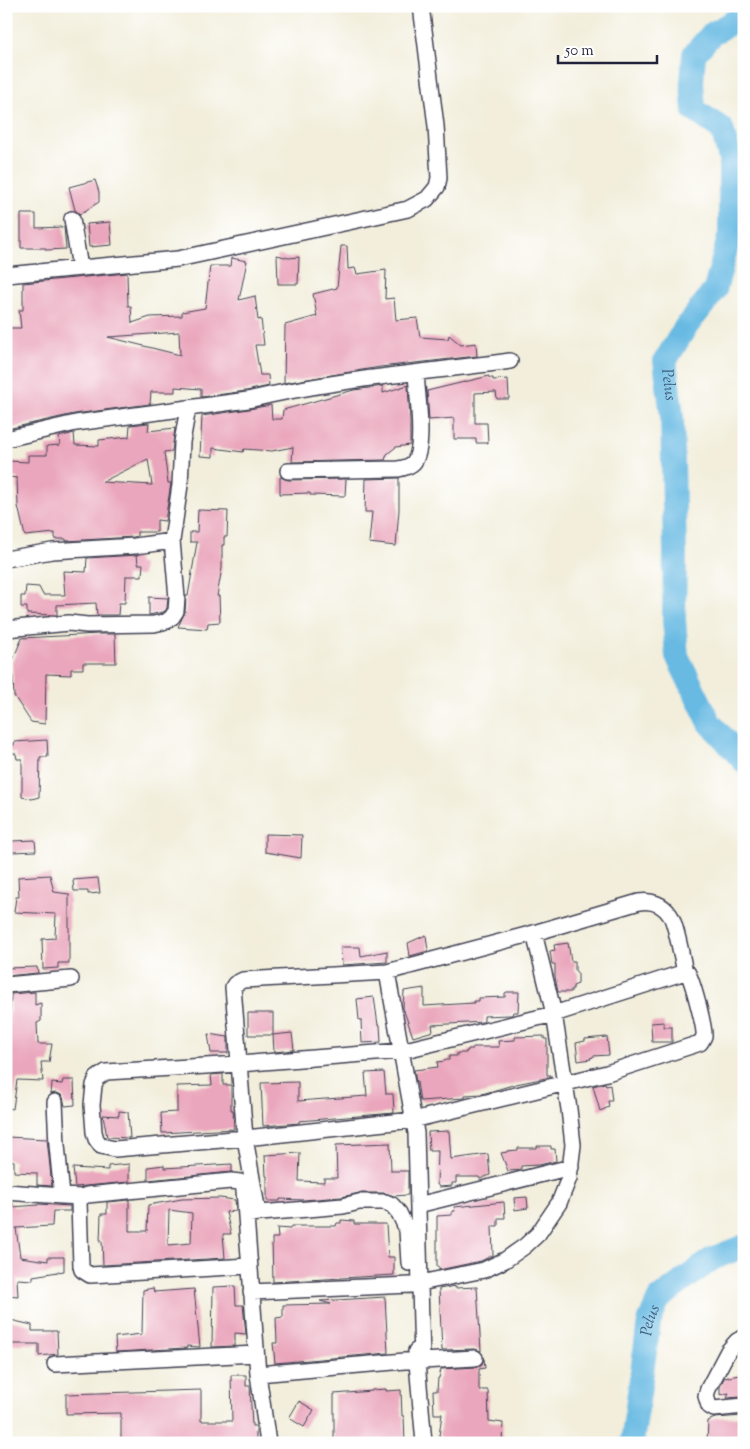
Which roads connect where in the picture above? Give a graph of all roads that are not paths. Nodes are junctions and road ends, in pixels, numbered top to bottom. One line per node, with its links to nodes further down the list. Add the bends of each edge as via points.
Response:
1 (421, 6): 3 (street, via 436,126 438,178 437,188 427,199 408,209 178,259)
2 (72, 219): 3 (street)
3 (80, 268): 4 (street)
4 (6, 275)
5 (510, 361): 6 (street)
6 (416, 374): 7 (street, via 372,377); 9 (street, via 420,451 408,467)
7 (188, 408): 8 (street, via 76,423); 10 (street)
8 (6, 439)
9 (288, 471)
10 (172, 541): 11 (street, via 52,551); 12 (street, via 176,611 167,622 69,623)
11 (6, 559)
12 (6, 629)
13 (534, 933): 14 (street); 15 (street, via 648,900 662,906 672,916); 18 (street)
14 (387, 972): 19 (street); 20 (street, via 243,980 235,984)
15 (685, 972): 18 (street); 21 (street, via 690,974 704,1030 700,1043)
16 (71, 979): 17 (street)
17 (6, 985)
18 (554, 1014): 19 (street); 21 (street)
19 (401, 1051): 20 (street); 23 (street)
20 (239, 1064): 24 (street); 24 (street, via 106,1072 97,1078 92,1105 96,1139 101,1146 115,1150)
21 (566, 1083): 23 (street); 25 (street, via 574,1145)
22 (55, 1102): 27 (street)
23 (413, 1120): 24 (street); 29 (street)
24 (245, 1138): 30 (street)
25 (571, 1167): 29 (street); 32 (street, via 559,1203 538,1234 525,1246 484,1270)
26 (6, 1192): 27 (street)
27 (62, 1196): 28 (street)
28 (82, 1197): 30 (street, via 231,1181 243,1184); 31 (street, via 79,1202 81,1266 90,1275)
29 (418, 1205): 32 (street)
30 (252, 1214): 31 (street); 32 (street, via 372,1201 392,1205 408,1230)
31 (249, 1266): 33 (street)
32 (415, 1284): 33 (street); 37 (street)
33 (251, 1292): 35 (street)
34 (744, 1337): 40 (street, via 728,1351 706,1396 709,1406 714,1409)
35 (256, 1354): 38 (street); 39 (street)
36 (475, 1358): 37 (street)
37 (419, 1361): 39 (street); 42 (street)
38 (55, 1364)
39 (258, 1374): 41 (street)
40 (744, 1406)
41 (268, 1443)
42 (424, 1443)

